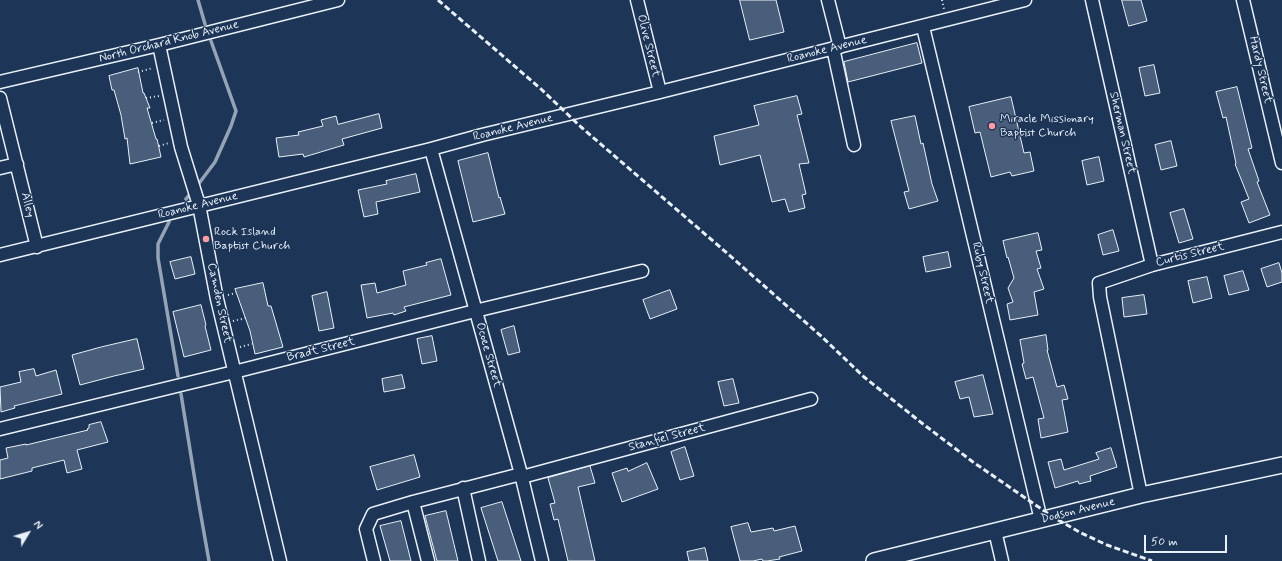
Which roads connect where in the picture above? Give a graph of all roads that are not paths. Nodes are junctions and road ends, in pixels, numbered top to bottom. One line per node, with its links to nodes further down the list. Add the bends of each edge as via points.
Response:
1 (338, 0): 8 (street, North Orchard Knob Avenue)
2 (637, 0): 11 (street, Olive Street)
3 (828, 0): 9 (street)
4 (1025, 0): 7 (street, Roanoke Avenue)
5 (1092, 0): 22 (street, Sherman Street)
6 (1243, 0): 15 (street, Hardy Street)
7 (923, 27): 9 (street, Roanoke Avenue); 33 (street, Ruby Street)
8 (158, 45): 10 (street, North Orchard Knob Avenue); 18 (street, Camden Street, via 181,147)
9 (836, 48): 11 (street, Roanoke Avenue); 13 (street)
10 (0, 82)
11 (660, 92): 14 (street, Roanoke Avenue, via 482,135)
12 (0, 98): 16 (street, Alley)
13 (854, 145)
14 (431, 150): 18 (street, Roanoke Avenue); 24 (street, Ocoee Street)
15 (1282, 162)
16 (17, 164): 17 (street); 20 (street, Alley)
17 (0, 168)
18 (199, 205): 20 (street, Roanoke Avenue); 25 (street, Camden Street)
19 (1282, 232): 22 (street, Curtis Street)
20 (36, 247): 21 (street, Roanoke Avenue)
21 (0, 255)
22 (1152, 265): 31 (street, Curtis Street, via 1099,283)
23 (642, 271): 24 (street, Bradt Street)
24 (475, 311): 25 (street, Bradt Street); 29 (street, Ocoee Street)
25 (234, 372): 27 (street, Bradt Street); 35 (street, Camden Street)
26 (811, 399): 29 (street, Stanfiel Street)
27 (0, 429)
28 (1282, 464): 31 (main road, Dodson Avenue)
29 (522, 475): 30 (street, Stanfiel Street); 39 (street, Ocoee Street)
30 (463, 488): 32 (street, Stanfiel Street); 38 (street)
31 (1141, 495): 33 (main road, Dodson Avenue)
32 (413, 502): 36 (street, Stanfiel Street, via 373,514 366,529); 37 (street)
33 (1041, 520): 34 (main road, Dodson Avenue)
34 (995, 531): 40 (main road, Dodson Avenue); 41 (street)
35 (280, 561)
36 (374, 561)
37 (428, 561)
38 (479, 561)
39 (542, 561)
40 (874, 561)
41 (1002, 561)

